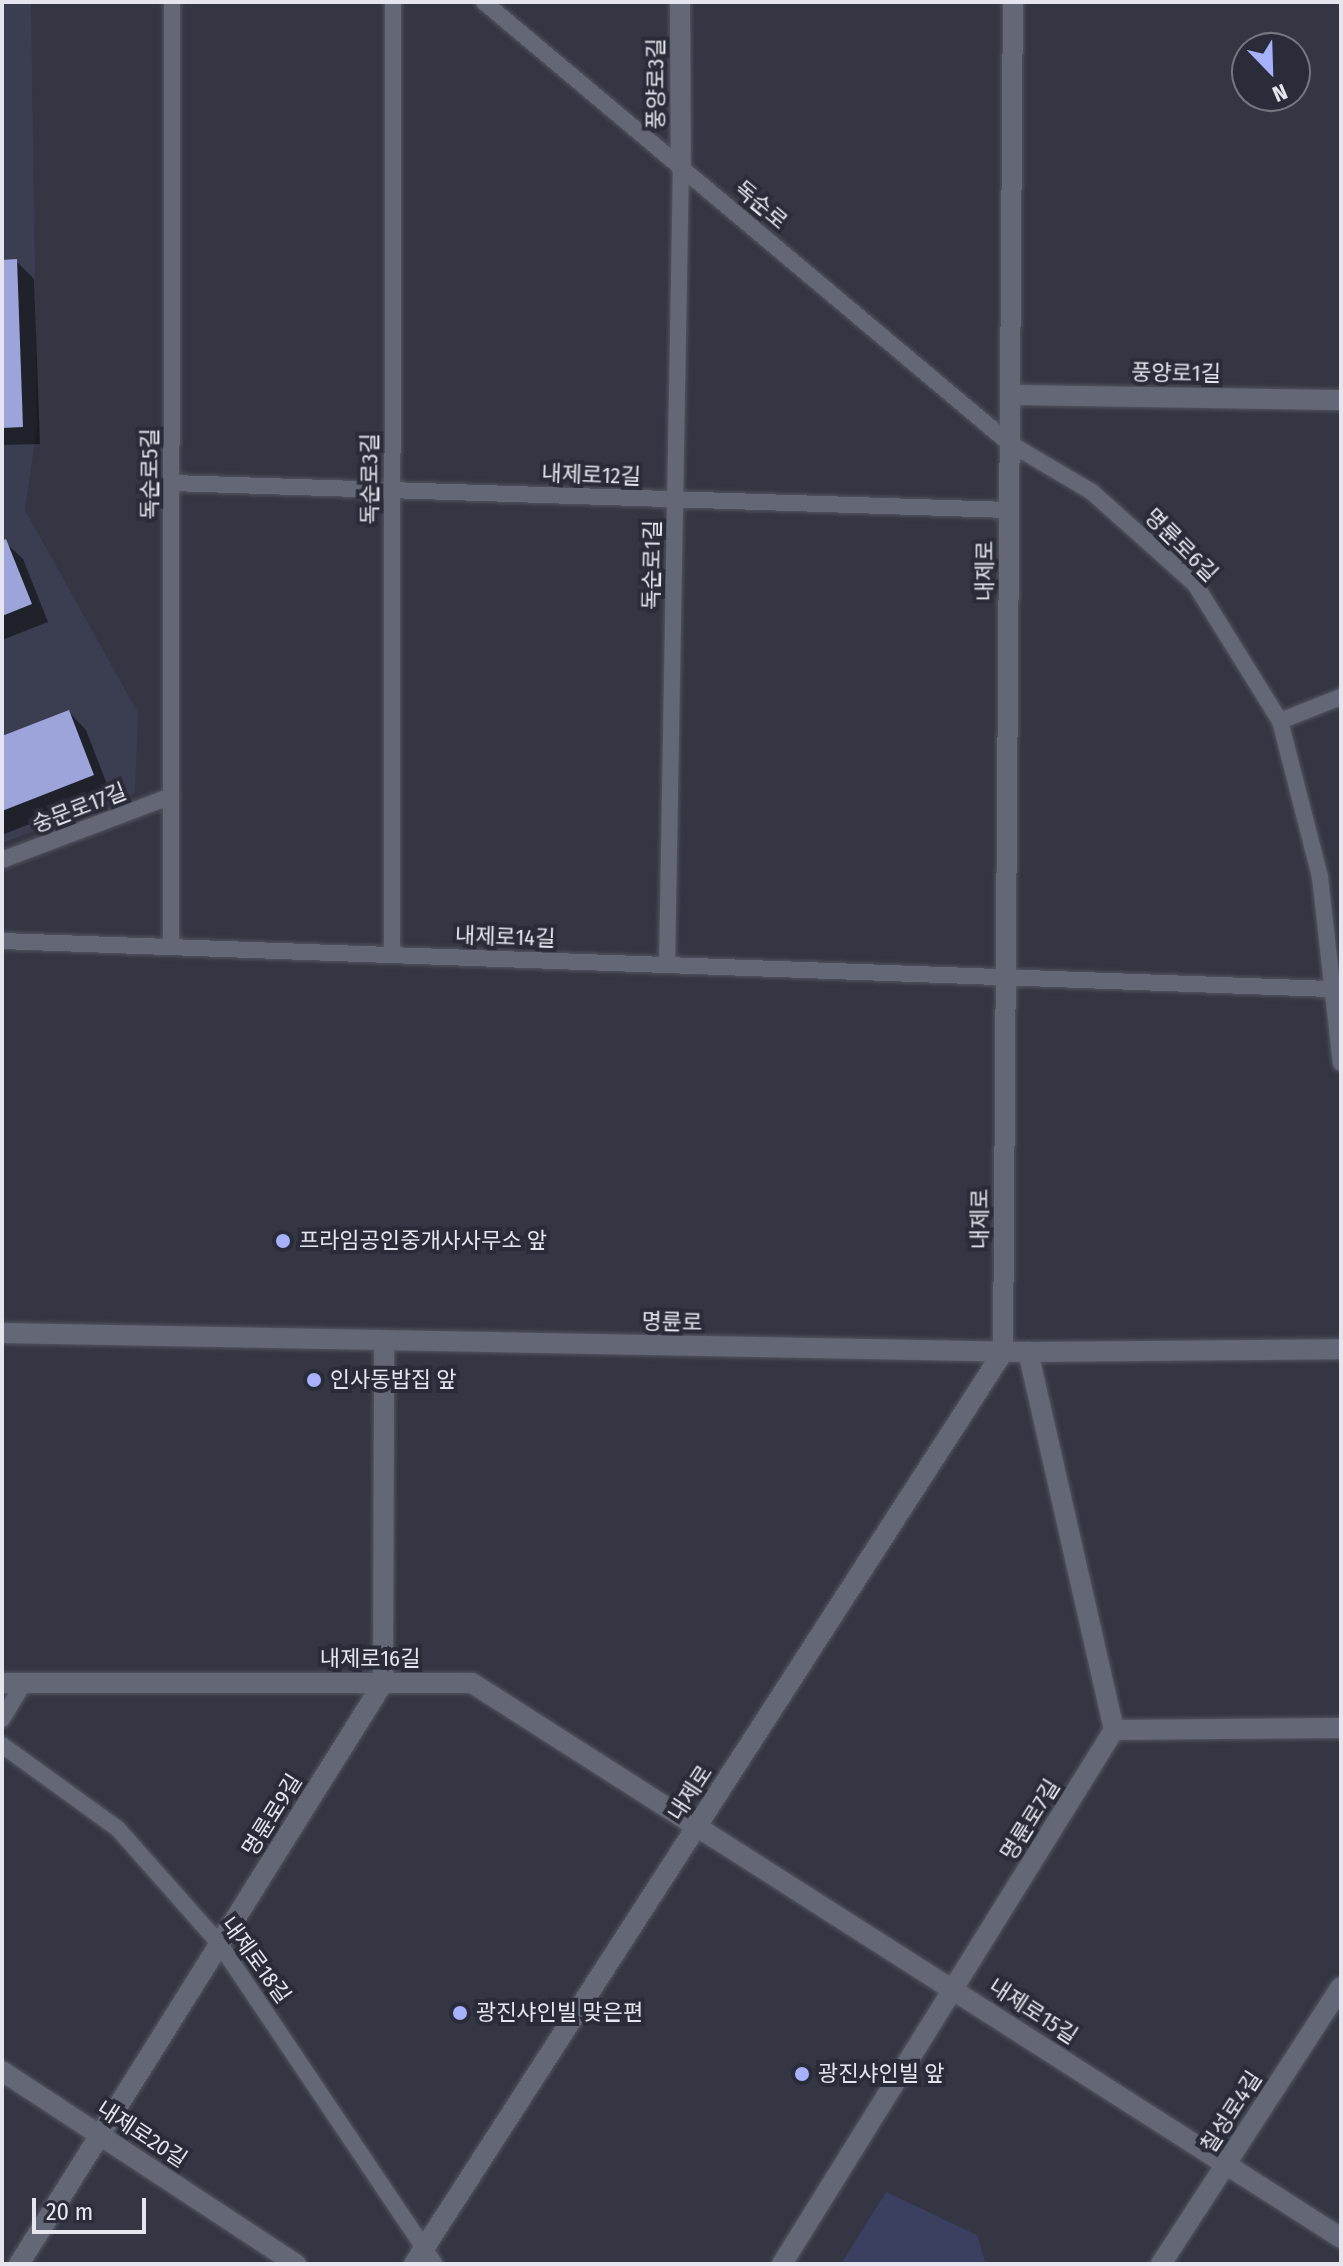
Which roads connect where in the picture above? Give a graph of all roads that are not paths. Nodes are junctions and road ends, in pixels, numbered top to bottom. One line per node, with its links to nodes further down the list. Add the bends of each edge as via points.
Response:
1 (172, 2): 10 (lane, 독순로5길)
2 (393, 2): 11 (lane, 독순로3길)
3 (484, 2): 6 (lane, 독순로)
4 (680, 2): 6 (street, 풍양로3길)
5 (1013, 2): 7 (street, 내제로)
6 (681, 166): 9 (lane, 독순로); 12 (lane, 독순로1길)
7 (1010, 395): 8 (street, 풍양로1길); 9 (street, 내제로)
8 (1341, 400)
9 (1009, 443): 13 (street, 내제로); 15 (lane, 명륜로6길, via 1092,492 1195,584)
10 (172, 483): 11 (lane, 내제로12길); 16 (lane, 독순로5길)
11 (392, 490): 12 (lane, 내제로12길); 20 (lane, 독순로3길)
12 (675, 500): 13 (lane, 내제로12길); 21 (lane, 독순로1길)
13 (1009, 510): 22 (street, 내제로)
14 (1341, 697): 15 (lane)
15 (1280, 721): 23 (lane, 명륜로6길, via 1320,877)
16 (171, 796): 17 (lane, 숭문로17길); 19 (lane, 독순로5길)
17 (2, 860)
18 (2, 941): 19 (lane, 내제로14길)
19 (171, 947): 20 (lane, 내제로14길)
20 (392, 955): 21 (lane, 내제로14길)
21 (667, 965): 22 (lane, 내제로14길)
22 (1006, 976): 23 (lane, 내제로14길); 28 (street, 내제로)
23 (1333, 989): 24 (lane, 명륜로6길)
24 (1341, 1063)
25 (2, 1333): 26 (street, 명륜로)
26 (384, 1340): 28 (street, 명륜로); 32 (street)
27 (1341, 1349): 29 (street, 명륜로)
28 (1003, 1352): 29 (street, 명륜로); 37 (street, 내제로)
29 (1028, 1352): 35 (street)
30 (2, 1683): 31 (street, 내제로16길)
31 (24, 1683): 32 (street, 내제로16길); 33 (lane)
32 (383, 1683): 37 (street, 내제로16길, via 472,1683); 38 (street, 명륜로9길)
33 (2, 1719)
34 (1341, 1728): 35 (street)
35 (1114, 1730): 40 (street, 명륜로7길)
36 (2, 1745): 38 (lane, 내제로18길, via 118,1829)
37 (698, 1824): 40 (street, 내제로15길); 45 (street, 내제로)
38 (219, 1943): 42 (street, 명륜로9길); 45 (lane, 내제로18길)
39 (1341, 1987): 43 (street, 칠성로4길)
40 (953, 1989): 43 (street, 내제로15길); 50 (street, 명륜로7길)
41 (2, 2071): 42 (street, 내제로20길)
42 (100, 2135): 46 (street, 명륜로9길); 47 (street, 내제로20길)
43 (1226, 2164): 44 (street, 내제로15길); 51 (street, 칠성로4길)
44 (1341, 2238)
45 (427, 2244): 48 (street, 내제로); 49 (lane, 내제로18길)
46 (19, 2264)
47 (296, 2264)
48 (414, 2264)
49 (435, 2264)
50 (782, 2264)
51 (1161, 2264)

